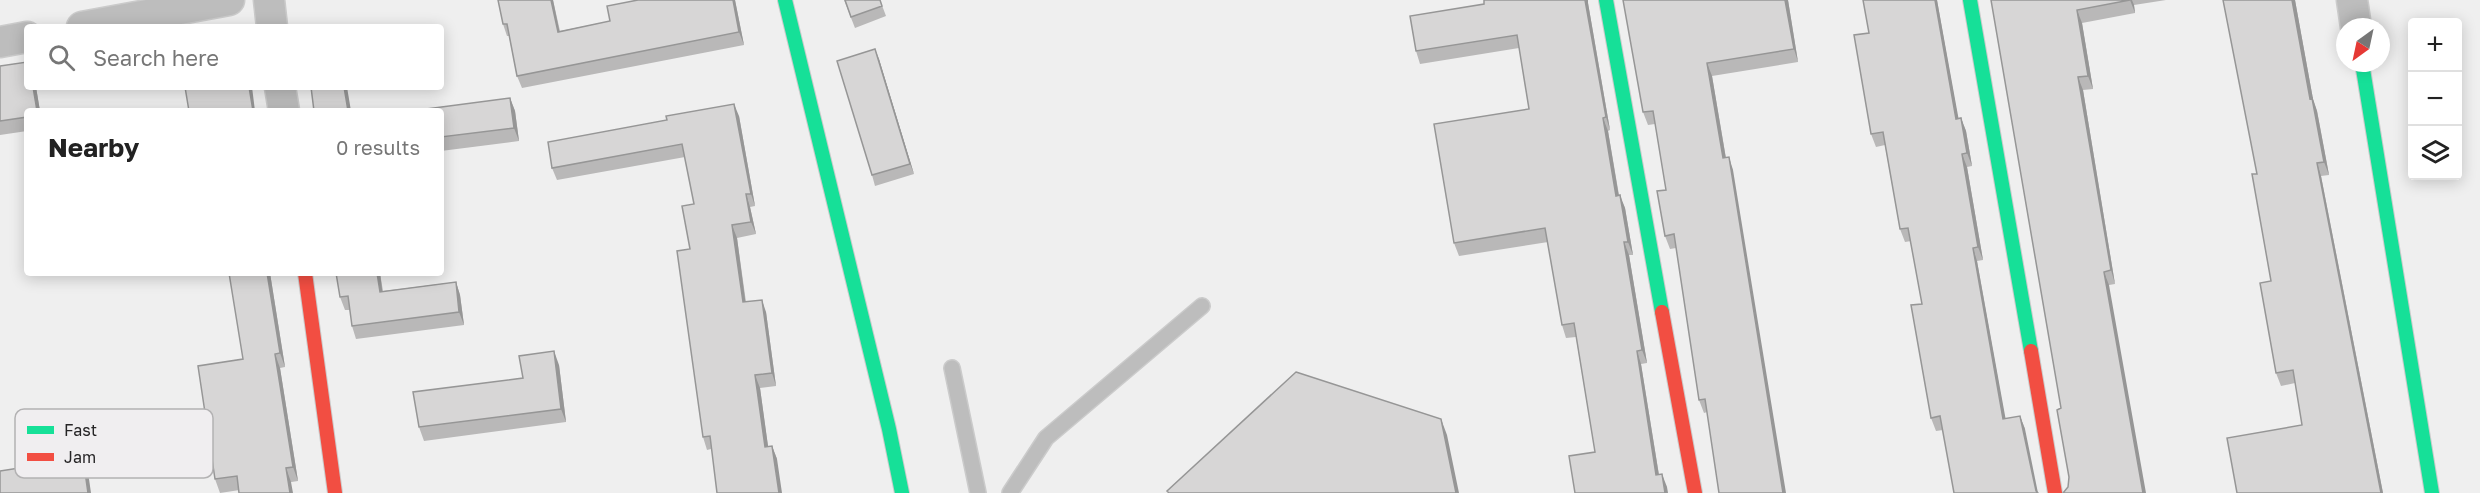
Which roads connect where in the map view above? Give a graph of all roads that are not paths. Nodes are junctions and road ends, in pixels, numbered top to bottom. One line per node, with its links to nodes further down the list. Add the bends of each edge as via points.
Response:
1 (230, 0): 8 (street)
2 (268, 0): 9 (street)
3 (785, 0): 19 (street)
4 (1606, 0): 22 (street)
5 (1970, 0): 23 (street)
6 (2352, 0): 7 (street)
7 (2355, 18)
8 (98, 24)
9 (272, 24)
10 (24, 38): 11 (street)
11 (0, 42)
12 (2363, 72): 24 (street)
13 (280, 90): 14 (street)
14 (284, 108)
15 (305, 276): 18 (street)
16 (1202, 306): 21 (lane, via 1046,438)
17 (952, 368): 20 (lane)
18 (335, 493)
19 (902, 493)
20 (978, 493)
21 (1010, 493)
22 (1695, 493)
23 (2055, 493)
24 (2432, 493)

